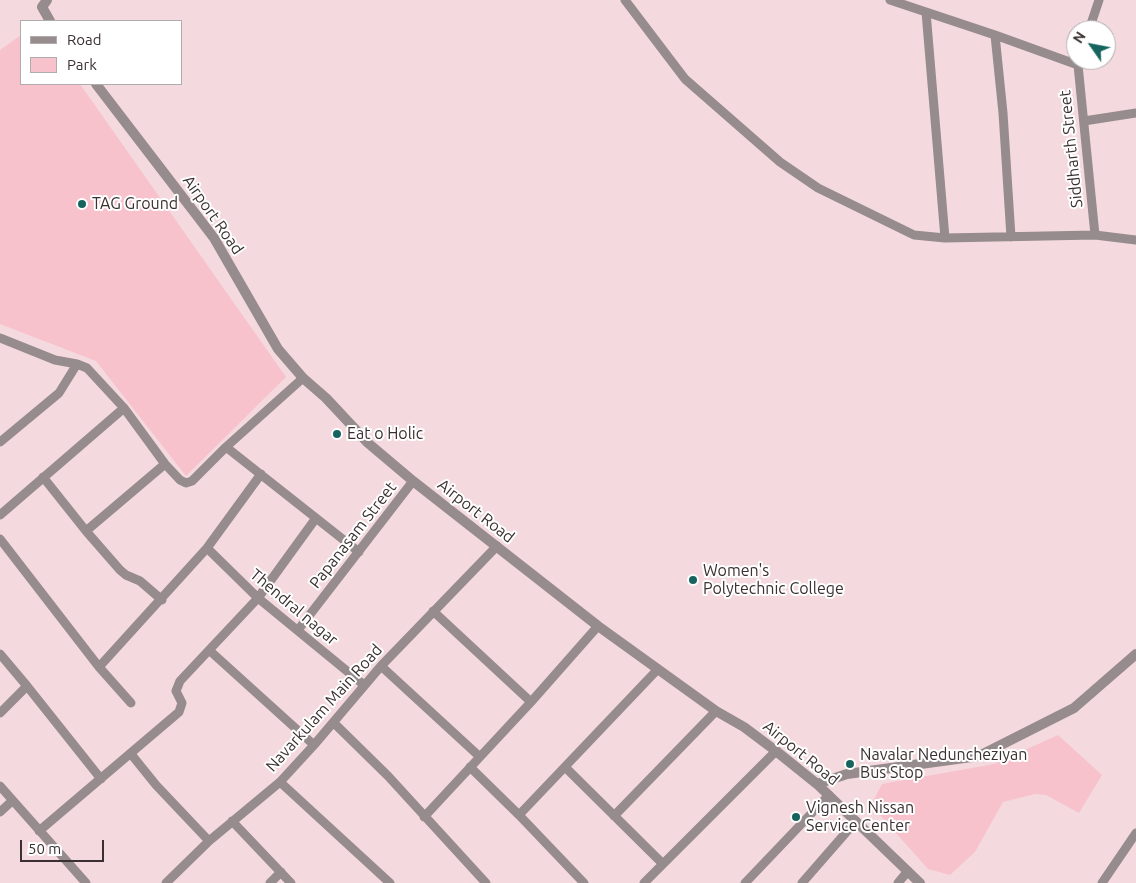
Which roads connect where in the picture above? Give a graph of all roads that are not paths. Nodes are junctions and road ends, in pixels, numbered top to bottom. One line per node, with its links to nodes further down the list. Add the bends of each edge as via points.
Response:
1 (625, 0): 16 (street, via 685,79 780,162 818,188 914,235)
2 (890, 0): 5 (street)
3 (1099, 0): 7 (street)
4 (42, 2): 6 (street)
5 (926, 12): 8 (street); 16 (street)
6 (50, 20)
7 (1092, 20)
8 (996, 34): 9 (street); 15 (street)
9 (1066, 58)
10 (1080, 70): 13 (street, Siddharth Street)
11 (97, 85): 20 (street, Airport Road, via 214,238 278,349)
12 (1136, 113): 13 (street)
13 (1084, 121): 14 (street, Siddharth Street)
14 (1096, 235): 15 (street); 17 (street)
15 (1011, 237): 16 (street)
16 (945, 238)
17 (1136, 240)
18 (2, 342): 19 (street)
19 (77, 364): 21 (street, via 88,368); 22 (street, via 59,393)
20 (303, 378): 23 (street); 27 (street, Airport Road, via 368,443)
21 (124, 408): 24 (street); 26 (street)
22 (0, 442)
23 (226, 447): 24 (street, via 192,481 186,483); 25 (street)
24 (165, 464): 30 (street)
25 (261, 474): 29 (street); 33 (street)
26 (43, 477): 28 (street); 30 (street)
27 (413, 481): 32 (street, Airport Road); 34 (street, Papanasam Street)
28 (0, 514)
29 (316, 518): 34 (street); 35 (street)
30 (86, 530): 36 (street, via 120,570 140,581)
31 (0, 539): 44 (street)
32 (497, 546): 37 (street, Navarkulam Main Road); 38 (street, Airport Road)
33 (207, 548): 35 (street, Thendral nagar); 36 (street)
34 (359, 552): 39 (street, Papanasam Street)
35 (258, 598): 39 (street, Thendral nagar); 40 (street)
36 (162, 600): 44 (street)
37 (433, 611): 43 (street, Navarkulam Main Road); 48 (street)
38 (598, 626): 45 (street, Airport Road); 48 (street)
39 (298, 630): 46 (street, Thendral nagar)
40 (209, 650): 53 (street); 55 (street, via 180,681 176,691 182,703 180,712)
41 (0, 654): 47 (street)
42 (1136, 654): 61 (street, via 1074,708 980,756 848,774)
43 (381, 666): 46 (street, Navarkulam Main Road); 56 (street)
44 (99, 667): 49 (street)
45 (658, 670): 50 (street, Airport Road); 58 (street)
46 (364, 685): 52 (street, Navarkulam Main Road)
47 (27, 686): 51 (street); 59 (street)
48 (531, 702): 56 (street)
49 (131, 703)
50 (716, 711): 54 (street, Airport Road); 67 (street)
51 (0, 713)
52 (334, 723): 53 (street, Navarkulam Main Road); 68 (street)
53 (314, 745): 60 (street, Navarkulam Main Road)
54 (776, 751): 61 (street, Airport Road); 74 (street)
55 (131, 754): 59 (street); 73 (street)
56 (480, 757): 57 (street)
57 (470, 767): 66 (street); 68 (street)
58 (565, 767): 66 (street); 67 (street)
59 (100, 779): 71 (street)
60 (280, 782): 69 (street, Navarkulam Main Road); 81 (street)
61 (817, 784): 63 (street, Airport Road)
62 (0, 786): 64 (street)
63 (829, 796): 70 (street, Airport Road); 85 (street)
64 (12, 801): 65 (street); 71 (street)
65 (0, 812)
66 (519, 815): 83 (street)
67 (614, 816): 74 (street)
68 (424, 817): 82 (street)
69 (232, 821): 73 (street, Navarkulam Main Road); 76 (street)
70 (856, 821): 75 (street, Airport Road); 86 (street)
71 (39, 831): 77 (street)
72 (1136, 833): 89 (street)
73 (209, 841): 78 (street, Navarkulam Main Road)
74 (662, 864): 84 (street)
75 (908, 871): 87 (street); 88 (street, Airport Road)
76 (281, 872): 79 (street); 80 (street)
77 (86, 883)
78 (166, 883)
79 (270, 883)
80 (291, 883)
81 (390, 883)
82 (486, 883)
83 (584, 883)
84 (644, 883)
85 (745, 883)
86 (802, 883)
87 (898, 883)
88 (920, 883)
89 (1102, 883)

